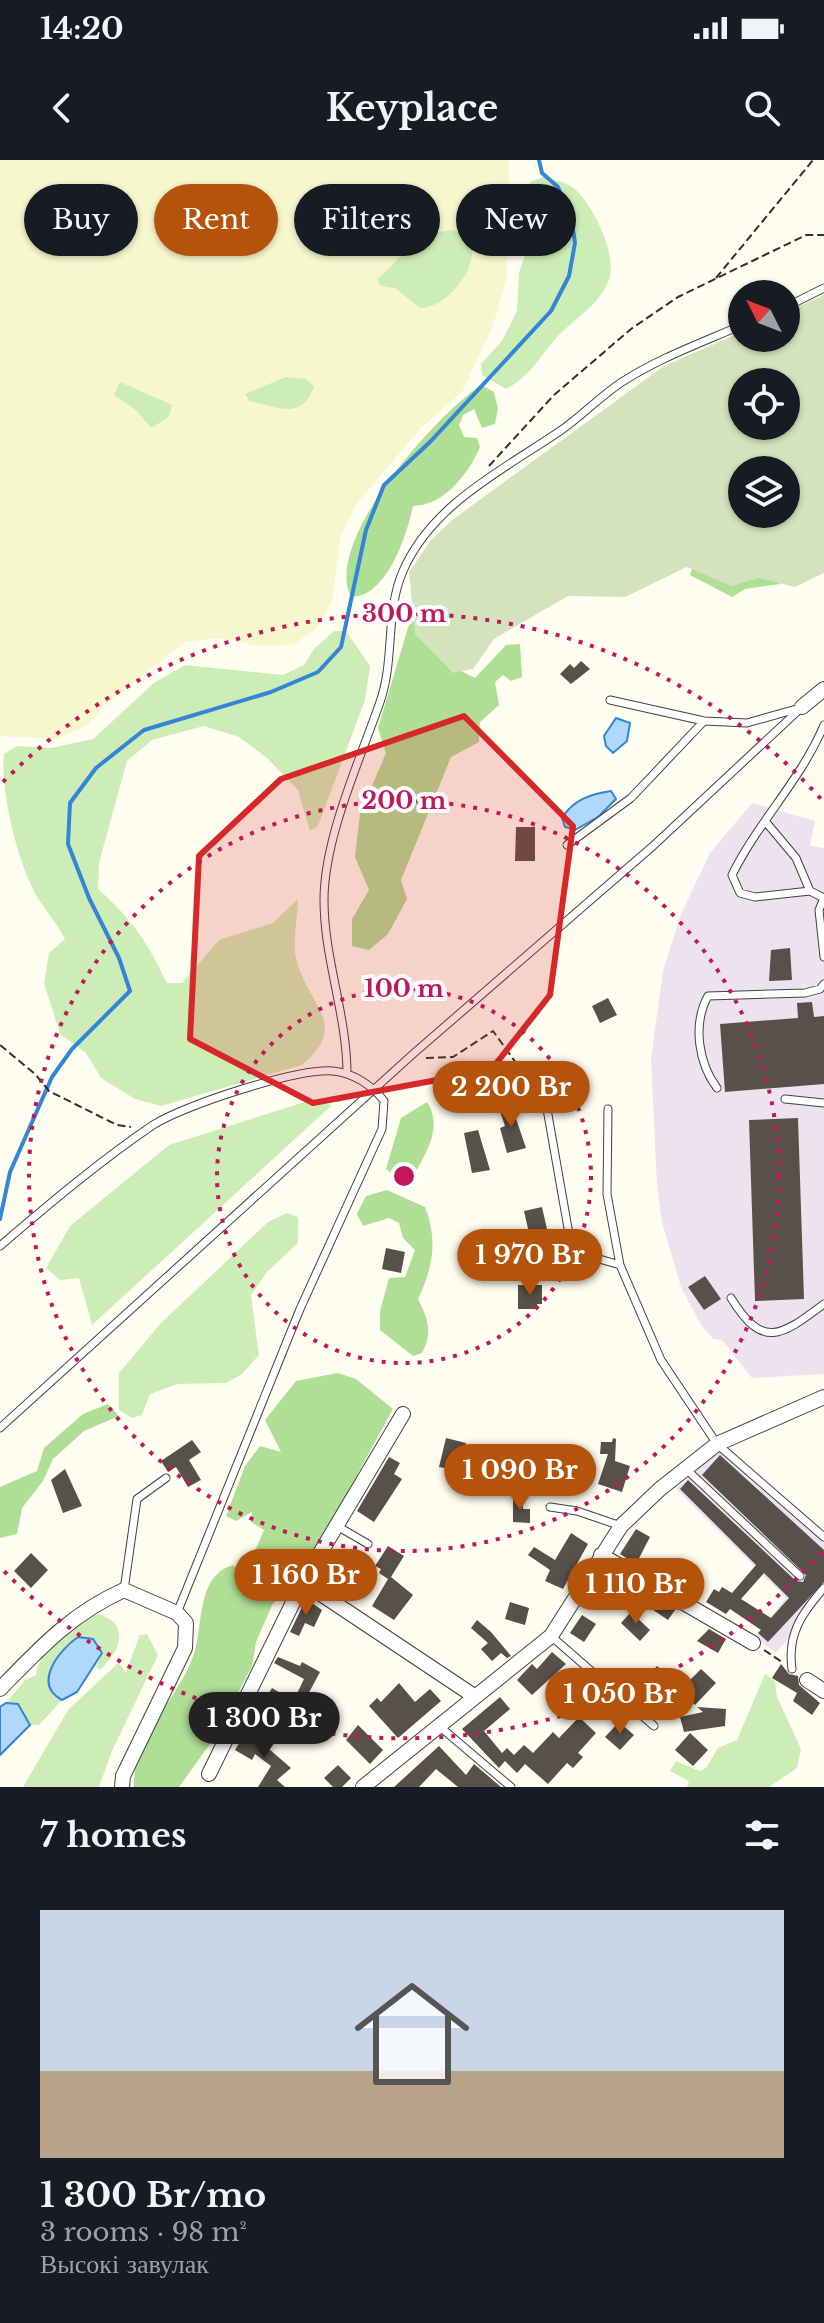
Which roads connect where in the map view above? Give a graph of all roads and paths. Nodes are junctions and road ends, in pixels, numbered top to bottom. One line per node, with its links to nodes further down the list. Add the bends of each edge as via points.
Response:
1 (813, 160): 3 (path)
2 (824, 235): 3 (path, via 806,235)
3 (715, 279): 7 (path, via 631,329 554,395)
4 (824, 288): 5 (lane)
5 (800, 300)
6 (728, 331): 21 (lane, via 620,383 475,488 444,514 403,571 384,690 335,838 324,897)
7 (487, 468)
8 (824, 689): 10 (street)
9 (610, 700): 11 (lane)
10 (802, 707): 11 (lane, via 747,723); 20 (lane, via 653,846)
11 (704, 721): 14 (lane, via 631,798)
12 (824, 725): 13 (lane, via 814,750)
13 (765, 821): 15 (lane, via 796,858); 15 (lane, via 732,875 740,893 755,897)
14 (567, 845)
15 (810, 891): 16 (lane)
16 (824, 898): 17 (lane, via 819,910)
17 (824, 957)
18 (824, 984): 22 (lane, via 805,993 708,996 700,1041 704,1070)
19 (0, 1045): 28 (path, via 49,1091 117,1125)
20 (413, 1054): 23 (lane); 26 (path, via 435,1060 453,1057 493,1031)
21 (347, 1074): 23 (lane); 28 (lane, via 308,1073 269,1082)
22 (717, 1088)
23 (375, 1089): 35 (lane); 49 (lane, via 384,1101 382,1129 300,1309)
24 (785, 1099): 25 (lane)
25 (824, 1103)
26 (547, 1109): 30 (lane, via 572,1251)
27 (608, 1109): 30 (lane, via 607,1194)
28 (148, 1129): 29 (lane)
29 (0, 1246)
30 (620, 1265): 36 (lane, via 661,1360)
31 (731, 1298): 32 (lane, via 747,1325 764,1333 792,1328)
32 (824, 1304)
33 (824, 1397): 36 (street)
34 (403, 1414): 40 (street)
35 (0, 1428)
36 (717, 1444): 37 (street); 42 (lane)
37 (686, 1469): 41 (street); 45 (lane)
38 (166, 1478): 48 (lane, via 137,1499)
39 (550, 1507): 41 (lane)
40 (337, 1526): 43 (lane); 46 (street)
41 (621, 1526): 44 (street)
42 (824, 1537)
43 (368, 1544)
44 (601, 1555): 50 (street); 51 (street)
45 (800, 1576)
46 (303, 1582): 56 (street); 59 (street)
47 (824, 1588): 52 (lane, via 800,1615 789,1649)
48 (124, 1590): 49 (street); 54 (street, via 76,1615)
49 (177, 1613): 60 (street, via 186,1623 185,1648)
50 (551, 1636): 56 (street); 58 (lane)
51 (753, 1643)
52 (792, 1669)
53 (807, 1680): 55 (street)
54 (0, 1689)
55 (824, 1691)
56 (474, 1696): 57 (street)
57 (438, 1724): 61 (street); 62 (lane)
58 (654, 1726)
59 (209, 1774)
60 (122, 1787)
61 (363, 1787)
62 (511, 1787)

